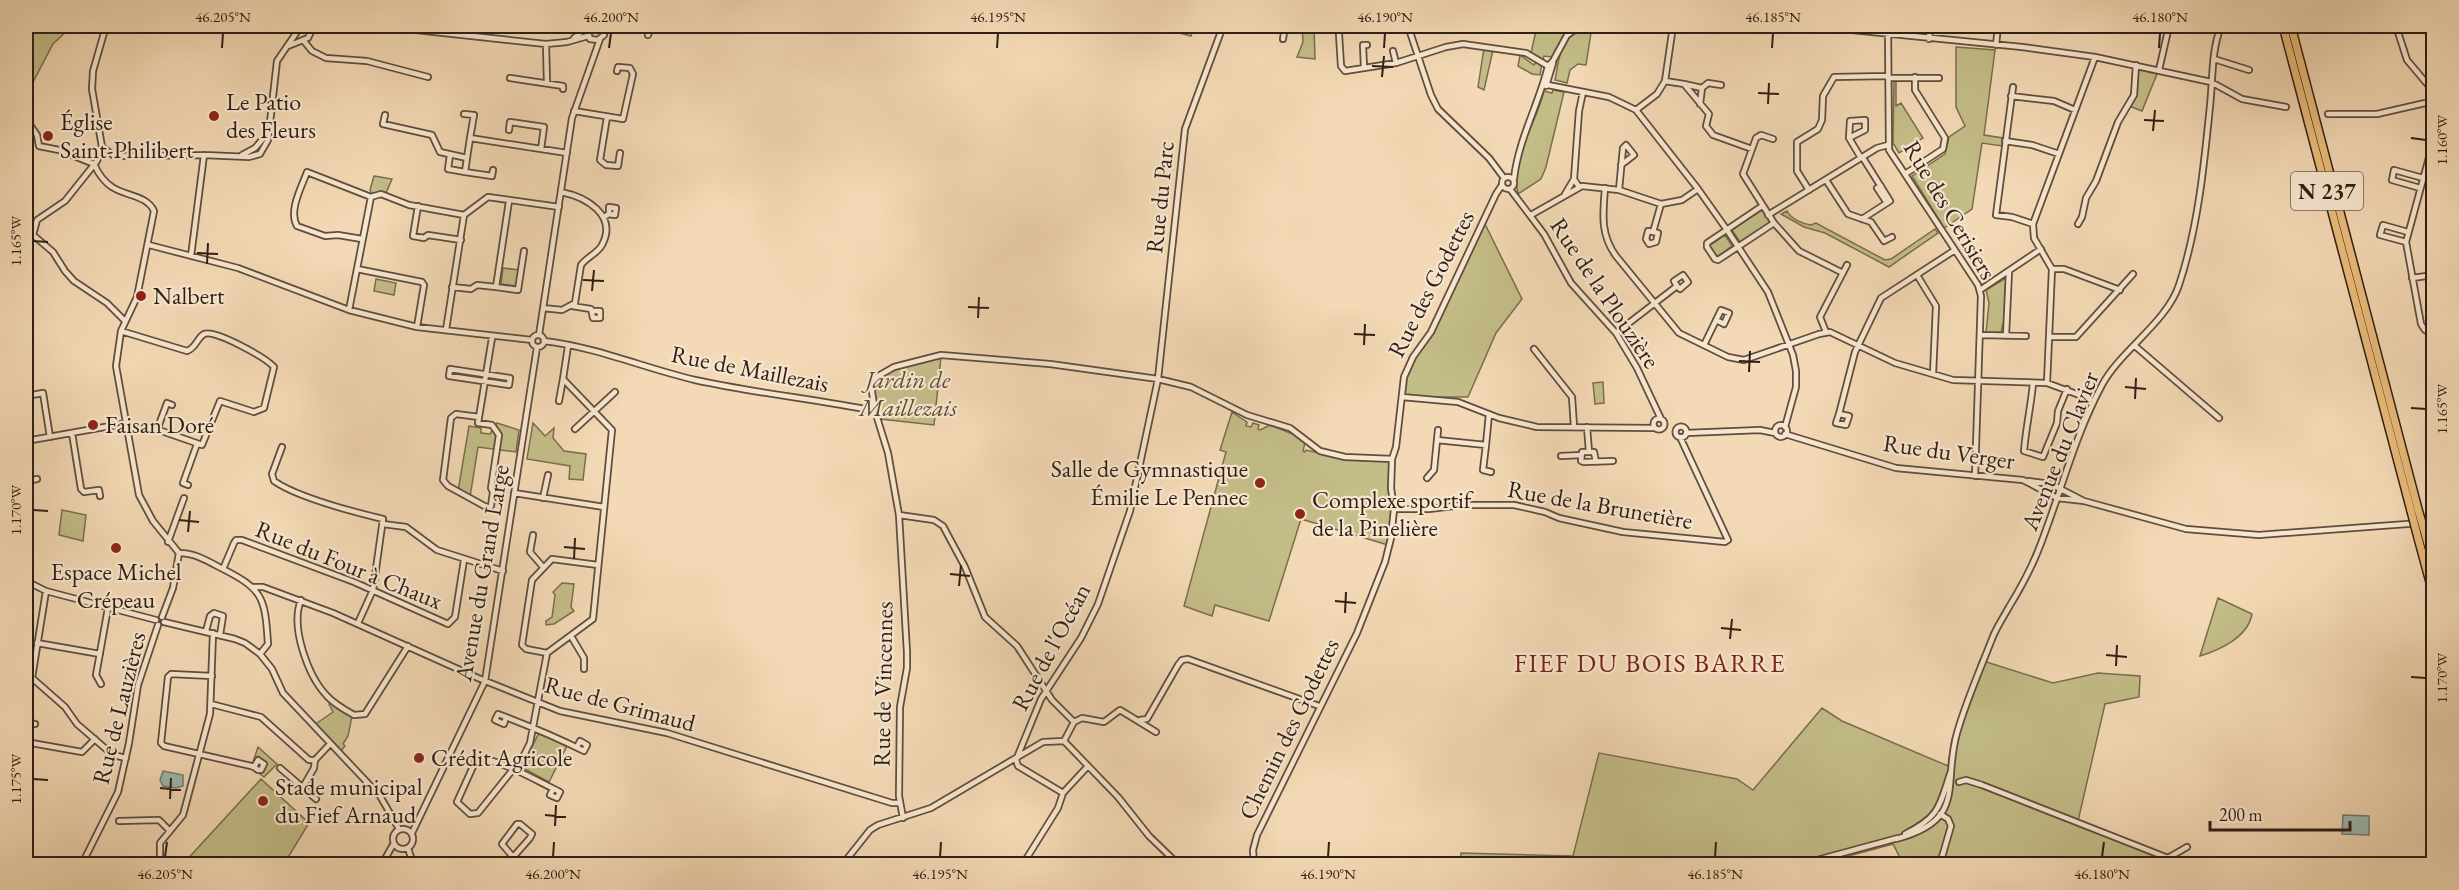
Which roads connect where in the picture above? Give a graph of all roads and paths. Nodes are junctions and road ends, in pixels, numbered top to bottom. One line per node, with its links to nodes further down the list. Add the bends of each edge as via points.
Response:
1 (106, 26): 90 (street, via 92,89)
2 (301, 26): 29 (street)
3 (314, 26): 34 (street)
4 (379, 26): 36 (street)
5 (602, 26): 25 (street)
6 (610, 26): 25 (street)
7 (651, 26): 28 (street)
8 (1223, 26): 198 (street, Rue du Parc, via 1185,129)
9 (1285, 26): 32 (street)
10 (1408, 26): 42 (street)
11 (1576, 26): 45 (street)
12 (1632, 26): 13 (street)
13 (1673, 26): 27 (street, via 1842,29); 59 (street)
14 (1888, 26): 27 (street, Rue des Cerisiers)
15 (1930, 26): 33 (street)
16 (1998, 26): 38 (street)
17 (2169, 26): 51 (street)
18 (2221, 26): 44 (street, Avenue du Clavier)
19 (2283, 26): 194 (highway, N 237)
20 (2291, 26): 41 (highway, N 237)
21 (2296, 26): 41 (highway)
22 (2407, 26): 24 (street)
23 (588, 27): 30 (street); 35 (street)
24 (2396, 27): 68 (street, via 2407,60)
25 (605, 32): 31 (street)
26 (1339, 34): 50 (street, via 1342,69)
27 (1888, 34): 33 (street); 55 (street, Rue des Cerisiers)
28 (648, 35)
29 (294, 37): 34 (street); 39 (street)
30 (590, 38): 31 (street); 35 (street); 48 (street)
31 (600, 39): 48 (street)
32 (1283, 39)
33 (1929, 39): 38 (street)
34 (302, 41): 39 (street); 54 (street, via 326,58 367,61)
35 (570, 41): 36 (street)
36 (546, 44): 61 (street)
37 (1367, 45): 50 (street, via 1363,45)
38 (1996, 45): 43 (street)
39 (288, 46): 87 (street, via 277,61)
40 (1393, 51): 46 (street)
41 (2298, 54): 194 (highway, N 237)
42 (1418, 56): 46 (street); 49 (street, via 1451,45 1476,44 1526,53); 108 (street, via 1438,109)
43 (2095, 57): 47 (street); 75 (street)
44 (2214, 59): 52 (street); 60 (street, Avenue du Clavier)
45 (1553, 61): 49 (street); 64 (street)
46 (1396, 63): 50 (street)
47 (2136, 65): 51 (street); 136 (street, via 2134,95 2118,122)
48 (591, 66): 76 (street)
49 (1548, 66): 64 (street)
50 (1364, 68)
51 (2159, 70): 60 (street)
52 (2249, 70)
53 (617, 71): 80 (street, via 618,67 632,70 625,116)
54 (428, 77)
55 (1888, 77): 56 (street); 89 (street, Rue des Cerisiers); 119 (street, via 1834,77 1823,96 1818,129 1797,142 1797,171)
56 (1915, 77): 58 (street); 107 (street, via 1914,90 1945,138 1943,149)
57 (510, 78): 61 (street)
58 (1939, 78)
59 (1665, 81): 62 (street); 74 (street, via 1657,94)
60 (2211, 82): 73 (street, via 2242,99); 191 (street, Avenue du Clavier, via 2203,173 2186,264 2178,289)
61 (547, 83): 67 (street)
62 (1684, 84): 66 (street); 72 (street)
63 (1721, 85): 66 (street, via 1708,82)
64 (1545, 86): 69 (street); 108 (street)
65 (2013, 87): 70 (street)
66 (1702, 88): 72 (street)
67 (563, 89)
68 (2433, 90)
69 (1583, 92): 74 (street, via 1609,97); 110 (street)
70 (2012, 96): 75 (street, via 2054,101); 88 (street)
71 (2433, 101): 78 (street, via 2377,114)
72 (1700, 104): 93 (street, via 1709,114 1706,126 1713,135)
73 (2286, 107)
74 (1636, 110): 117 (street)
75 (2075, 110): 97 (street)
76 (574, 111): 80 (street); 94 (street)
77 (464, 114): 83 (street, via 474,115)
78 (2328, 114)
79 (385, 116): 99 (street, via 384,124 432,135 437,150)
80 (607, 117): 95 (street, via 600,160 618,166)
81 (26, 119): 103 (street, via 39,146)
82 (509, 130): 92 (street, via 510,122 544,127)
83 (470, 138): 92 (street); 101 (street)
84 (1849, 138): 84 (street, via 1850,121 1865,120 1865,130); 102 (street)
85 (1773, 139): 93 (street, via 1761,135)
86 (2433, 139): 109 (street)
87 (265, 140): 91 (street); 96 (street)
88 (2005, 141): 97 (street); 135 (street, via 1995,215)
89 (1887, 145): 102 (street); 107 (street, Rue des Cerisiers)
90 (102, 147): 98 (street, via 119,156); 103 (street)
91 (255, 148): 96 (street); 100 (street)
92 (541, 149): 94 (street)
93 (1752, 149): 126 (street, via 1743,174)
94 (567, 153): 120 (street)
95 (620, 153)
96 (260, 154): 100 (street)
97 (2059, 154): 135 (street)
98 (204, 155): 100 (street); 151 (street)
99 (450, 155): 101 (street); 106 (street, via 448,169)
100 (240, 156)
101 (467, 158): 106 (street)
102 (1862, 158): 111 (street); 131 (street, via 1890,201)
103 (94, 164): 140 (street, via 65,201 37,220); 146 (street, via 112,187 153,207)
104 (1621, 165): 118 (street)
105 (493, 170): 106 (street, via 492,176)
106 (465, 172)
107 (1905, 174): 149 (street, Rue des Cerisiers)
108 (1509, 178): 112 (street, Rue des Godettes); 114 (street)
109 (2423, 178): 116 (street); 116 (street, via 2394,170 2392,180)
110 (1574, 179): 113 (street); 121 (street)
111 (1826, 180): 119 (street); 132 (street, via 1848,214)
112 (1502, 185): 114 (street); 206 (street, Rue des Godettes, via 1431,332 1413,357 1404,377)
113 (1579, 187): 115 (street); 121 (street)
114 (1512, 188): 129 (street, Rue de la Plouzière)
115 (1605, 188): 118 (street); 166 (street, via 1603,226 1607,243)
116 (2420, 188): 139 (street)
117 (1698, 189): 124 (street, via 1682,200); 137 (street)
118 (1619, 190): 124 (street)
119 (1809, 190): 130 (street)
120 (561, 192): 127 (street); 167 (street, via 580,196 606,215 600,249 581,265)
121 (1565, 194): 129 (street)
122 (371, 197): 125 (street, via 381,194); 142 (street); 142 (street, via 307,172 298,196 294,217 297,226 325,236)
123 (509, 201): 127 (street); 128 (street, via 488,197); 163 (street)
124 (1661, 204): 138 (street)
125 (418, 206): 128 (street); 143 (street, via 413,236)
126 (1762, 206): 130 (street); 137 (street)
127 (559, 207): 168 (street)
128 (464, 214): 143 (street)
129 (1531, 215): 176 (street, Rue de la Plouzière, via 1571,283)
130 (1768, 215): 134 (street)
131 (1867, 216): 132 (street); 133 (street)
132 (1862, 219): 133 (street)
133 (1871, 222): 141 (street, via 1884,241)
134 (1774, 223): 147 (street); 156 (street, via 1799,251)
135 (2033, 224): 148 (street, via 2034,238)
136 (2078, 224)
137 (1727, 230): 147 (street); 147 (street, via 1707,243 1715,259)
138 (1653, 232)
139 (2408, 232): 144 (street); 144 (street, via 2383,225 2380,235)
140 (33, 235): 145 (street); 172 (street, via 53,252 74,281 107,303)
141 (1892, 237)
142 (362, 239): 153 (street)
143 (461, 240): 162 (street)
144 (2406, 242): 160 (street)
145 (26, 244)
146 (149, 245): 151 (street); 172 (street, via 137,297)
147 (1738, 246): 189 (street, via 1768,292)
148 (2041, 249): 154 (street); 155 (street)
149 (1955, 250): 159 (street); 164 (street, Rue des Cerisiers)
150 (524, 251): 163 (street, via 518,290)
151 (191, 256): 169 (street, via 237,268)
152 (1847, 265): 156 (street)
153 (357, 269): 169 (street); 173 (street, via 422,282)
154 (2052, 269): 165 (street, via 2064,269); 184 (street)
155 (2009, 271): 164 (street); 181 (street)
156 (1843, 273): 177 (street, via 1820,317)
157 (2133, 274): 165 (street)
158 (2433, 274): 160 (street)
159 (1917, 275): 190 (street, via 1881,298); 195 (street, via 1936,306)
160 (2412, 278): 183 (street, via 2421,324)
161 (1677, 286): 166 (street)
162 (452, 287): 163 (street); 174 (street)
163 (496, 287)
164 (1980, 290): 179 (street, Rue des Cerisiers)
165 (2120, 290): 184 (street, via 2076,337)
166 (1655, 303): 176 (street); 188 (street, via 1679,333)
167 (575, 305): 168 (street, via 559,310); 170 (street)
168 (543, 308): 178 (street)
169 (349, 309): 173 (street)
170 (593, 311)
171 (1716, 320): 188 (street)
172 (125, 321): 175 (street)
173 (417, 327): 174 (street)
174 (446, 330): 180 (street)
175 (121, 331): 216 (street, via 116,366); 231 (street, via 187,351 205,334 237,343 274,367 262,410 255,412 220,401 203,443)
176 (1616, 333): 217 (street, Rue de la Plouzière, via 1656,408)
177 (1826, 333): 189 (street); 190 (street)
178 (539, 335): 185 (street); 186 (street)
179 (1980, 335): 181 (street); 200 (street, Rue des Cerisiers)
180 (492, 336): 185 (street); 196 (street)
181 (2006, 336): 182 (street)
182 (2026, 336)
183 (2433, 336)
184 (2049, 337): 202 (street)
185 (532, 340): 192 (street)
186 (544, 341): 187 (street, Rue de Maillezais); 192 (street)
187 (568, 345): 197 (street); 210 (street, Rue de Maillezais, via 697,380)
188 (1704, 345): 189 (street, via 1744,360)
189 (1789, 345): 221 (street, via 1796,387)
190 (1858, 345): 195 (street, via 1895,363); 213 (street)
191 (2134, 345): 215 (street); 248 (street, Avenue du Clavier, via 2102,385)
192 (537, 347): 249 (street, Avenue du Grand Large)
193 (1534, 349): 218 (street, via 1572,397)
194 (2375, 356): 261 (highway, N 237, bridge)
195 (1933, 374): 200 (street)
196 (486, 375): 199 (street); 199 (street, via 510,378 509,385); 199 (street, via 450,369 449,376)
197 (563, 379): 208 (street); 211 (street)
198 (1158, 379): 210 (street, via 1050,364 940,355 901,365 873,379); 237 (street, via 1290,428 1320,451 1345,457); 295 (street, Rue de l'Océan, via 1130,511 1098,604 1082,638)
199 (485, 381): 214 (street)
200 (1979, 381): 201 (street); 242 (street, Rue des Cerisiers)
201 (2033, 383): 202 (street); 203 (street, via 2024,451 2043,456)
202 (2048, 383): 203 (street)
203 (2067, 389): 207 (street)
204 (615, 392): 211 (street)
205 (26, 396): 228 (street, via 43,393)
206 (1402, 397): 212 (street, via 1458,402); 237 (street, Rue des Godettes)
207 (2090, 399)
208 (559, 401)
209 (172, 405): 223 (street, via 167,403)
210 (875, 411): 257 (street, via 888,453)
211 (594, 412): 220 (street); 255 (street, via 612,430)
212 (1489, 414): 218 (street, via 1537,427); 232 (street)
213 (1839, 414): 213 (street, via 1849,416 1846,425 1834,426)
214 (479, 417): 214 (street, via 456,414 451,418 443,477 448,486 490,508 499,435 492,425 478,423)
215 (2219, 418)
216 (127, 423): 222 (street); 226 (street)
217 (1659, 424): 219 (street, via 1647,428); 227 (street, Rue du Verger)
218 (1574, 427): 219 (street)
219 (1587, 427): 234 (street)
220 (575, 429)
221 (1781, 429): 225 (street, Rue du Verger); 242 (street, Rue du Verger, via 1896,468)
222 (128, 430): 223 (street); 262 (street, via 139,495)
223 (157, 430): 231 (street)
224 (1438, 430): 229 (street)
225 (1686, 431): 227 (street); 227 (street, Rue du Verger, via 1681,426)
226 (72, 433): 228 (street); 250 (street, via 81,489 99,490)
227 (1678, 433): 256 (street, Rue de la Brunetière, via 1728,540 1725,542 1624,532 1514,505)
228 (50, 437): 230 (street)
229 (1437, 440): 232 (street); 243 (street, via 1434,470)
230 (26, 441)
231 (197, 444): 247 (street, via 183,483)
232 (1486, 445): 240 (street, via 1483,470)
233 (282, 447): 259 (street, via 272,474 274,481 382,519)
234 (1589, 452): 235 (street); 239 (street, via 1596,454)
235 (1581, 455): 236 (street); 239 (street, via 1584,462)
236 (1561, 456)
237 (1392, 459): 256 (street, Rue des Godettes)
238 (1613, 461): 239 (street)
239 (1596, 462)
240 (1491, 472)
241 (548, 476): 252 (street)
242 (1975, 476): 245 (street, Rue du Verger)
243 (1427, 478)
244 (37, 479): 246 (street)
245 (2023, 480): 248 (street, via 2044,482); 253 (street, Rue du Verger)
246 (26, 481)
247 (188, 484)
248 (2060, 489): 253 (street, Avenue du Clavier); 254 (street)
249 (514, 493): 252 (street); 269 (street, Avenue du Grand Large)
250 (100, 496)
251 (184, 498): 262 (street)
252 (543, 498): 255 (street)
253 (2057, 498): 254 (street); 318 (street, Avenue du Clavier, via 2029,573 1993,636 1958,731)
254 (2084, 501): 258 (street, via 2186,529 2259,535)
255 (604, 507): 265 (street)
256 (1394, 508): 298 (street, Chemin des Godettes, via 1385,562 1357,633)
257 (899, 515): 295 (street, via 934,520 942,526 965,567 985,617 1017,646); 326 (street, Rue de Vincennes, via 907,652 900,707)
258 (2433, 522)
259 (383, 524): 264 (street, via 410,529 438,550); 273 (street)
260 (533, 535): 267 (street, via 530,552)
261 (2422, 538): 266 (highway, N 237); 276 (highway, N 237)
262 (168, 542): 263 (street)
263 (179, 553): 268 (street, via 192,554); 279 (street, Rue de Lauzières)
264 (464, 560): 269 (street); 273 (street, Rue du Four à Chaux, via 455,617 448,624)
265 (598, 566): 267 (street, via 552,559); 285 (street, via 593,619)
266 (2433, 566)
267 (543, 567): 288 (street, via 532,579 522,645)
268 (223, 569): 271 (street); 273 (street, Rue du Four à Chaux, via 234,543 242,540)
269 (503, 571): 293 (street, Avenue du Grand Large)
270 (26, 581): 274 (street)
271 (253, 587): 272 (street, Rue de Grimaud); 275 (street)
272 (273, 590): 275 (street); 277 (street, Rue de Grimaud)
273 (373, 590): 281 (street)
274 (46, 591): 278 (street); 286 (street)
275 (260, 595): 290 (street, via 266,612 268,644)
276 (2433, 597)
277 (301, 600): 281 (street, Rue de Grimaud); 287 (street, via 300,643 309,670 328,698 354,715 364,714)
278 (108, 608): 280 (street); 289 (street)
279 (163, 619): 280 (street); 282 (street)
280 (157, 622): 312 (street, Rue de Lauzières, via 138,685)
281 (358, 623): 287 (street, Rue de Grimaud)
282 (206, 631): 283 (street); 284 (street, via 211,614 223,616)
283 (213, 633): 284 (street); 292 (street)
284 (220, 635): 290 (street, via 245,643)
285 (571, 636): 288 (street); 291 (street, via 584,658)
286 (36, 643): 289 (street); 306 (street, via 33,681)
287 (408, 646): 293 (street, Rue de Grimaud)
288 (547, 653): 296 (street)
289 (100, 654): 294 (street, via 96,675)
290 (260, 654): 309 (street, via 283,693)
291 (584, 669)
292 (212, 676): 297 (street); 311 (street, via 168,677 161,743)
293 (485, 681): 296 (street, Rue de Grimaud); 330 (street, Avenue du Grand Large)
294 (101, 684)
295 (1045, 691): 302 (street); 314 (street, Rue de l'Océan)
296 (539, 702): 304 (street); 326 (street, Rue de Grimaud, via 577,716 668,733)
297 (211, 704): 311 (street); 313 (street, via 261,717 309,760)
298 (1319, 706): 300 (street, via 1188,659 1178,665 1147,719); 349 (street, Chemin des Godettes, via 1257,835)
299 (506, 717): 304 (street)
300 (1140, 720): 302 (street, via 1120,710 1104,722 1082,718); 305 (street)
301 (26, 722): 303 (street)
302 (1074, 722): 307 (street)
303 (35, 724)
304 (534, 728): 310 (street); 319 (street, via 530,743)
305 (1156, 732)
306 (95, 739): 308 (street, via 82,752); 312 (street, via 114,755)
307 (1064, 741): 314 (street, via 1043,742); 315 (street)
308 (26, 742)
309 (330, 744): 313 (street); 332 (street, via 380,796)
310 (577, 747)
311 (200, 753): 316 (street); 331 (street, via 183,815)
312 (126, 758): 341 (street, Rue de Lauzières, via 118,792)
313 (315, 760): 321 (street)
314 (1016, 760): 324 (street, via 1018,766); 328 (street, via 931,808)
315 (1088, 766): 324 (street); 348 (street)
316 (254, 767)
317 (280, 768): 321 (street)
318 (1952, 768): 323 (street, Avenue du Clavier); 327 (street, Avenue du Clavier, via 1951,791)
319 (513, 769): 319 (street, via 476,814 458,805 458,796 478,759); 322 (street)
320 (1959, 782): 335 (street, via 1982,785 2168,858)
321 (303, 787): 325 (street)
322 (553, 789)
323 (1946, 789): 327 (street); 333 (street, Avenue du Clavier, via 1928,820)
324 (1063, 793): 347 (street, via 1058,808)
325 (316, 799)
326 (900, 803): 328 (street, Rue de Vincennes)
327 (1941, 814): 333 (street, via 1920,831); 352 (street, via 1951,826)
328 (903, 818): 346 (street, via 870,831)
329 (119, 821): 331 (street, via 159,820)
330 (412, 830): 332 (street); 336 (street, via 413,843)
331 (170, 831): 342 (street, via 160,843)
332 (397, 831): 334 (street)
333 (1896, 839): 351 (street, Avenue du Clavier)
334 (394, 843): 337 (street); 338 (street)
335 (2187, 847)
336 (408, 848): 337 (street); 344 (street)
337 (399, 849): 338 (street)
338 (387, 852): 343 (street)
339 (513, 857): 339 (street, via 532,834 520,824 502,844); 345 (street)
340 (1578, 860): 350 (street)
341 (82, 864)
342 (160, 864)
343 (382, 864)
344 (413, 864)
345 (507, 864)
346 (843, 864)
347 (1023, 864)
348 (1178, 864)
349 (1254, 864)
350 (1584, 864)
351 (1802, 864)
352 (1940, 864)

